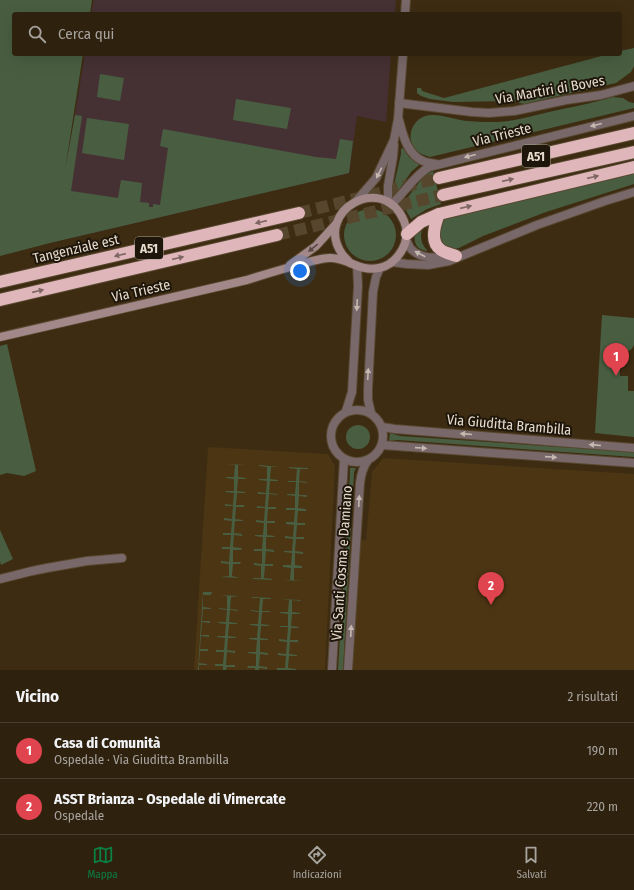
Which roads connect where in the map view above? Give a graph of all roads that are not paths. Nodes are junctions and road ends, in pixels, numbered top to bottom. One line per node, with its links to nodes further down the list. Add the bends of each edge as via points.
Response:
1 (406, 0): 2 (street)
2 (405, 12)
3 (403, 56): 5 (street)
4 (634, 86): 5 (street, Via Martiri di Boves, via 601,95 489,113)
5 (399, 103): 7 (street)
6 (634, 116): 11 (street, Via Trieste, one-way to 11)
7 (398, 119): 9 (street); 11 (street, via 412,154 424,162)
8 (634, 133): 13 (highway, A51)
9 (394, 140): 16 (street, one-way to 16, via 376,178); 17 (street, via 388,186)
10 (634, 152): 15 (highway, A51, one-way to 10)
11 (436, 164): 17 (street, Via Trieste, via 422,171 405,191)
12 (634, 167): 19 (highway, one-way to 12)
13 (439, 178)
14 (634, 192): 23 (street, via 537,225)
15 (443, 195)
16 (357, 200): 17 (street, via 378,198); 20 (street, Via Trieste, via 348,206)
17 (390, 203): 22 (street, via 402,215 406,224)
18 (298, 213): 28 (highway, Tangenziale est / A51, one-way to 28)
19 (439, 214): 22 (highway, via 421,222); 23 (highway, via 434,242 442,251)
20 (336, 224): 25 (street, via 337,246 342,255); 26 (street, Via Trieste, one-way to 26, via 316,246)
21 (277, 235): 29 (highway, A51, one-way to 21)
22 (406, 237): 23 (street, one-way to 22, via 425,257 411,249); 24 (street, Via Trieste, via 399,256)
23 (462, 255): 24 (street, via 449,261 428,265)
24 (392, 262): 27 (street, Via Trieste)
25 (354, 264): 26 (street, Via Trieste, via 331,258); 27 (street, Via Trieste, via 364,269); 31 (street, one-way to 31, via 358,286 352,392)
26 (286, 268): 30 (street, Via Trieste, via 247,280)
27 (380, 268): 32 (street, one-way to 27, via 368,389 373,292)
28 (0, 282)
29 (0, 300)
30 (0, 337)
31 (346, 411): 32 (street, via 354,409); 36 (street, via 339,416 331,430 333,447)
32 (371, 413): 33 (street)
33 (382, 427): 34 (street); 35 (street, Via Giuditta Brambilla, one-way to 33)
34 (382, 445): 37 (street, Via Santi Cosma e Damiano); 38 (street, Via Giuditta Brambilla, one-way to 38)
35 (634, 448)
36 (344, 459): 37 (street, via 352,462); 41 (street, Via Santi Cosma e Damiano)
37 (368, 460): 42 (street, Via Santi Cosma e Damiano, one-way to 37, via 360,483 362,470)
38 (634, 463)
39 (122, 558): 40 (street, via 87,561)
40 (0, 579)
41 (332, 670)
42 (348, 670)

